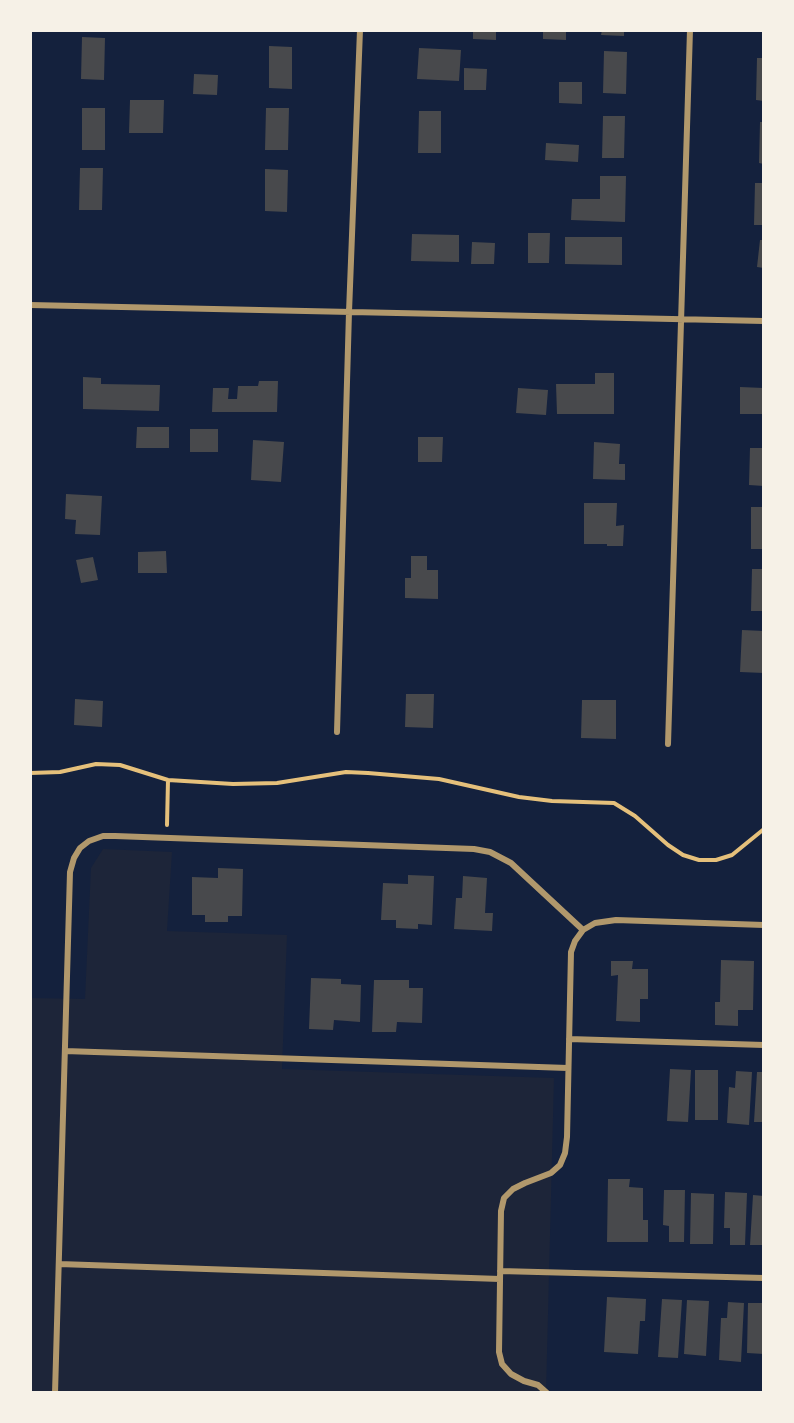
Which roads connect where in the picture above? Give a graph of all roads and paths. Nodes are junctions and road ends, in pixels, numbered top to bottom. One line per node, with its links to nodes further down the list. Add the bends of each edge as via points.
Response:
1 (360, 30): 4 (street)
2 (690, 30): 5 (street)
3 (30, 305): 4 (street)
4 (349, 312): 5 (street); 7 (street)
5 (680, 320): 6 (street); 8 (street)
6 (764, 321)
7 (338, 732)
8 (668, 744)
9 (30, 773): 10 (path, via 60,772 96,764 120,765)
10 (168, 780): 11 (path, via 276,783 346,772 368,773 439,779 519,797 614,803 675,850 699,860 732,855); 12 (path)
11 (764, 829)
12 (167, 838): 14 (street, via 490,852 511,863); 17 (street, via 103,836 89,841 74,858 70,872)
13 (764, 925): 14 (street, via 616,920)
14 (583, 930): 15 (street, via 571,951)
15 (569, 1039): 16 (street); 18 (street)
16 (764, 1045)
17 (65, 1051): 18 (street); 19 (street)
18 (568, 1068): 20 (street, via 565,1153 551,1173 513,1189 504,1198)
19 (59, 1264): 22 (street); 23 (street)
20 (500, 1271): 21 (street); 22 (street)
21 (764, 1278)
22 (500, 1279): 24 (street, via 502,1364 510,1374 538,1385)
23 (55, 1393)
24 (547, 1393)

